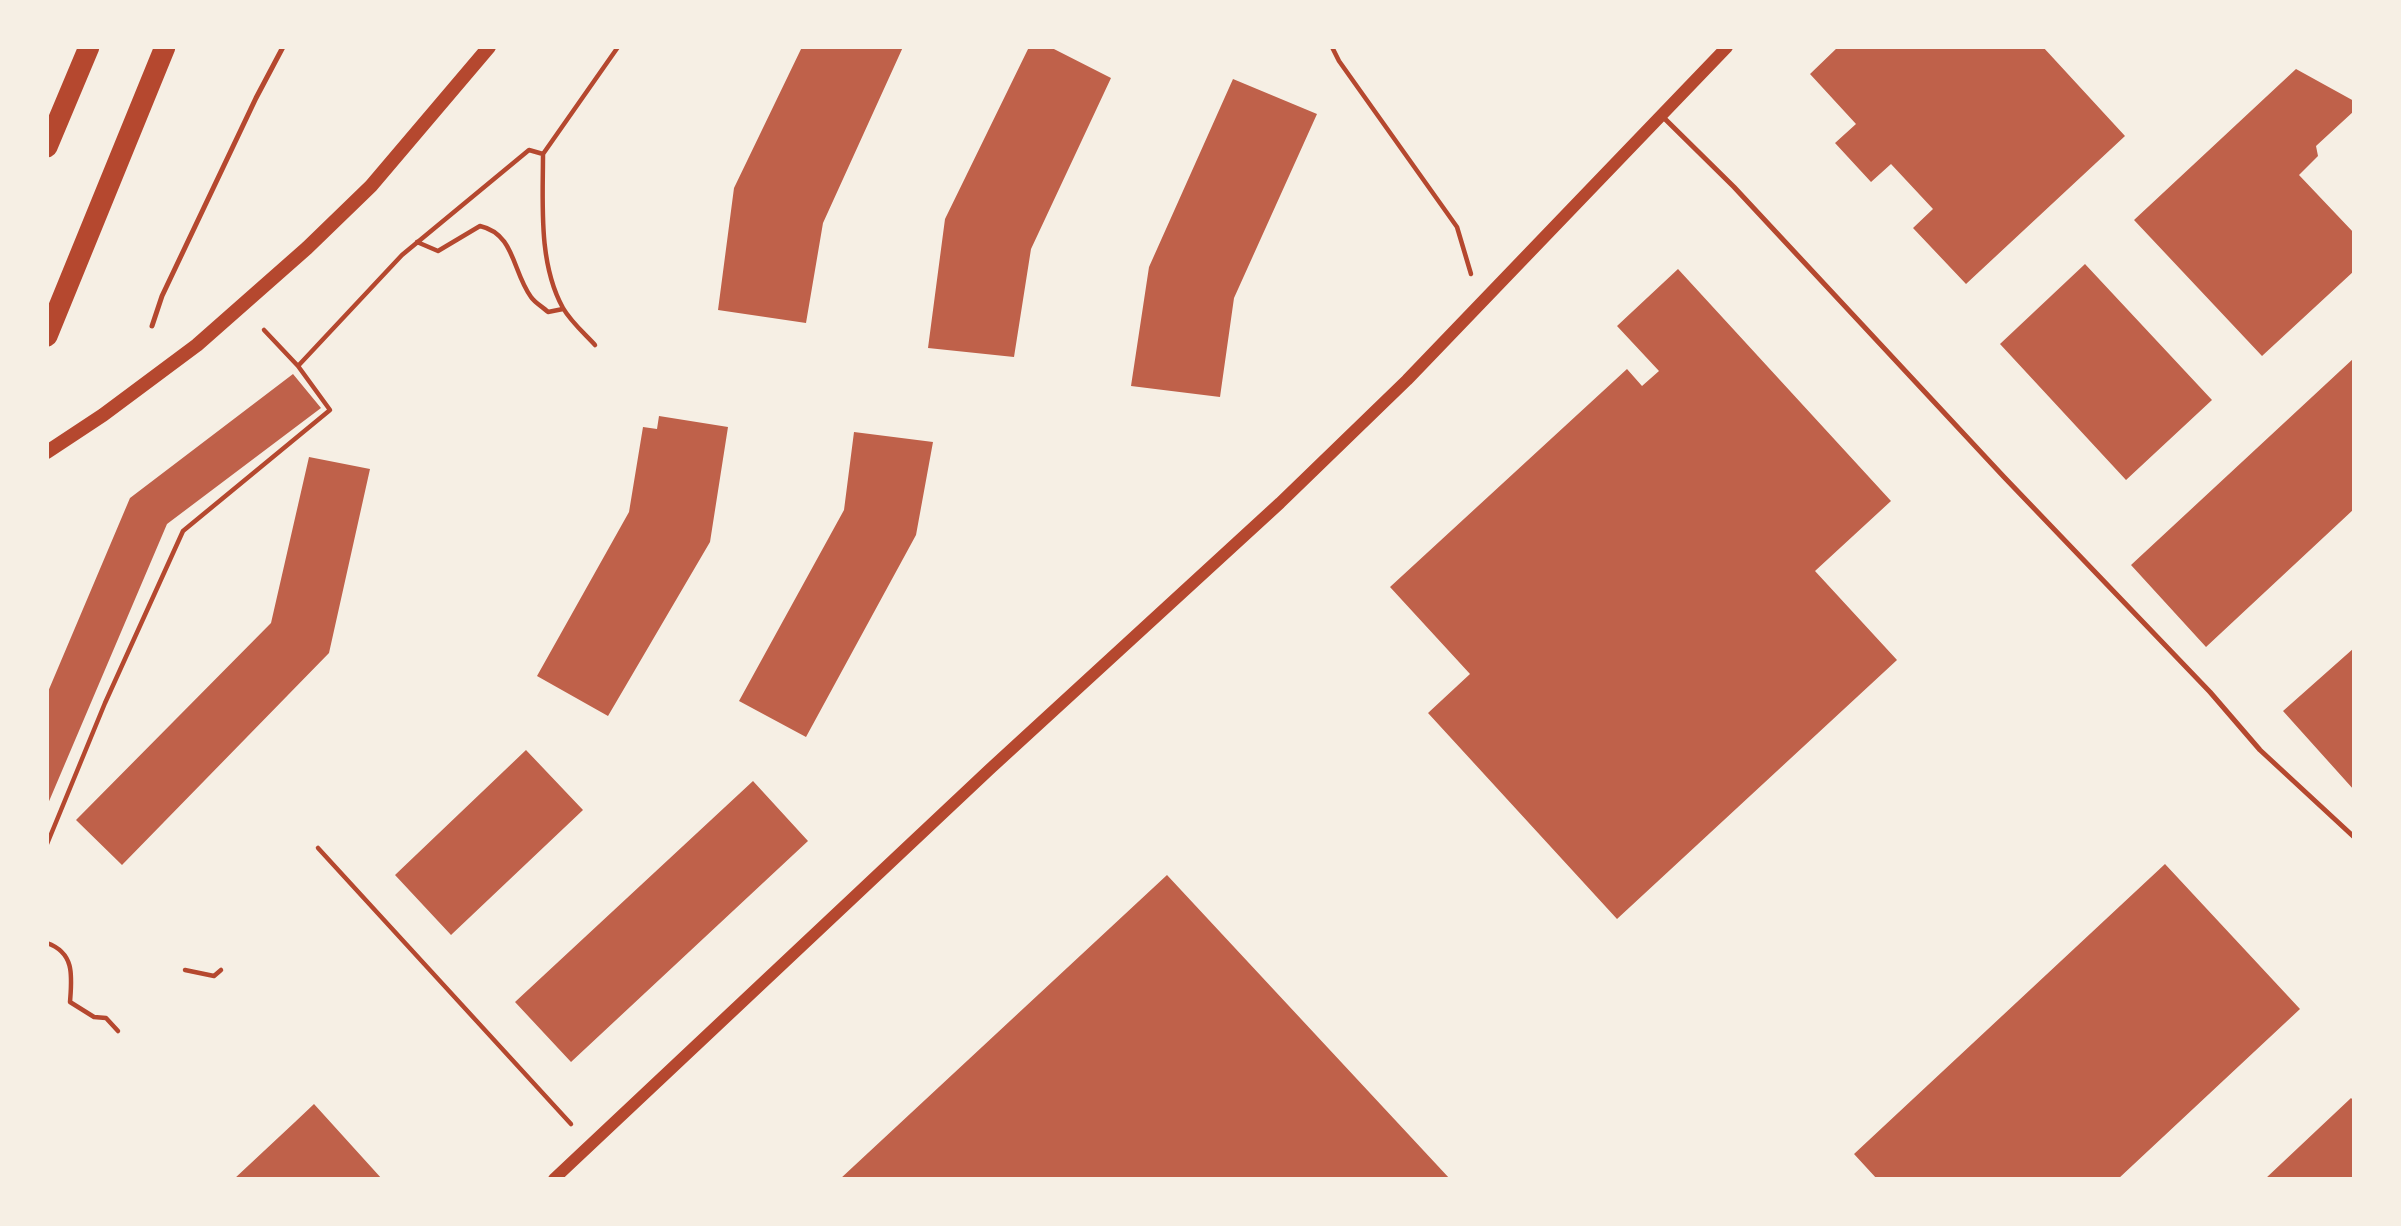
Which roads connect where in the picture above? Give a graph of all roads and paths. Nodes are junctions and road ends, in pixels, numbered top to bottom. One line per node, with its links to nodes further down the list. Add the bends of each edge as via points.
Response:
1 (89, 47): 9 (highway)
2 (165, 47): 16 (highway)
3 (283, 47): 14 (lane)
4 (489, 47): 19 (main road, via 371,186 307,248 197,345)
5 (618, 47): 10 (path)
6 (1332, 47): 12 (path, via 1457,227)
7 (1727, 47): 8 (street)
8 (1662, 116): 20 (lane, via 1744,197 2260,750); 28 (street, via 1407,380 1280,503)
9 (47, 147)
10 (544, 154): 11 (path, via 529,150); 13 (path, via 542,224 549,268)
11 (417, 242): 13 (path, via 438,251 480,226 493,229 502,236 532,299 548,312); 18 (path)
12 (1471, 274)
13 (564, 309): 17 (path)
14 (152, 326)
15 (264, 330): 18 (path)
16 (47, 336)
17 (595, 345)
18 (298, 366): 21 (path, via 330,410 183,531 104,703)
19 (47, 452)
20 (2354, 837)
21 (47, 844)
22 (318, 848): 27 (path)
23 (47, 943): 26 (path, via 69,959 70,1002 94,1017 106,1018)
24 (185, 970): 25 (path, via 214,976)
25 (221, 970)
26 (118, 1031)
27 (571, 1124)
28 (554, 1179)

